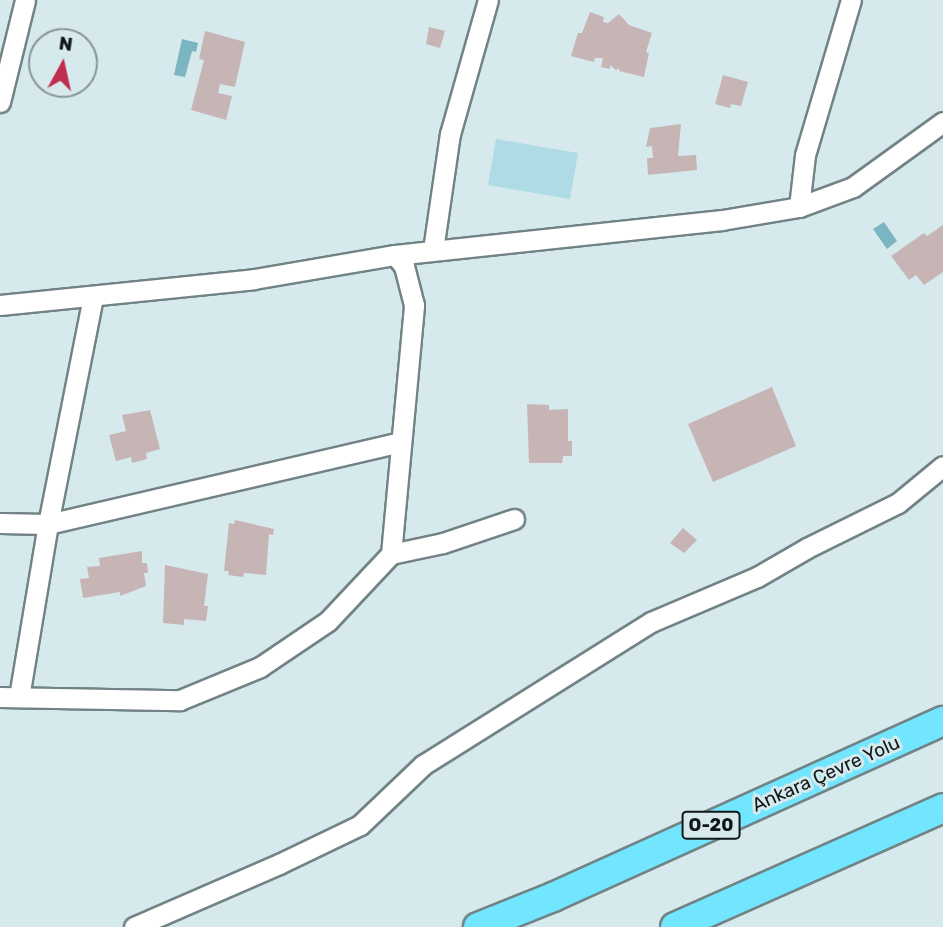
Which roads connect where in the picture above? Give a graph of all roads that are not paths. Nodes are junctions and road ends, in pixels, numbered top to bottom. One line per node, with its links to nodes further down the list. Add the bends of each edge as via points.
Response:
1 (25, 0): 4 (street)
2 (488, 0): 7 (street, via 450,134)
3 (851, 0): 6 (street, via 805,155)
4 (0, 102)
5 (943, 122): 6 (street, via 853,187)
6 (799, 207): 7 (street, via 722,220)
7 (433, 250): 8 (street)
8 (395, 255): 9 (street, via 254,279); 11 (street, via 404,266 414,305)
9 (93, 297): 10 (street); 15 (street)
10 (0, 305)
11 (400, 442): 15 (street); 16 (street)
12 (943, 466): 20 (street, via 898,503 757,577 651,622 423,765 359,825)
13 (514, 519): 16 (street, via 443,543)
14 (0, 523): 15 (street)
15 (48, 524): 17 (street)
16 (391, 554): 17 (street, via 328,621 260,667 180,700)
17 (10, 697)
18 (943, 721): 21 (highway, Ankara Çevre Yolu / O-20)
19 (943, 807): 22 (highway)
20 (134, 927)
21 (478, 927)
22 (675, 927)

